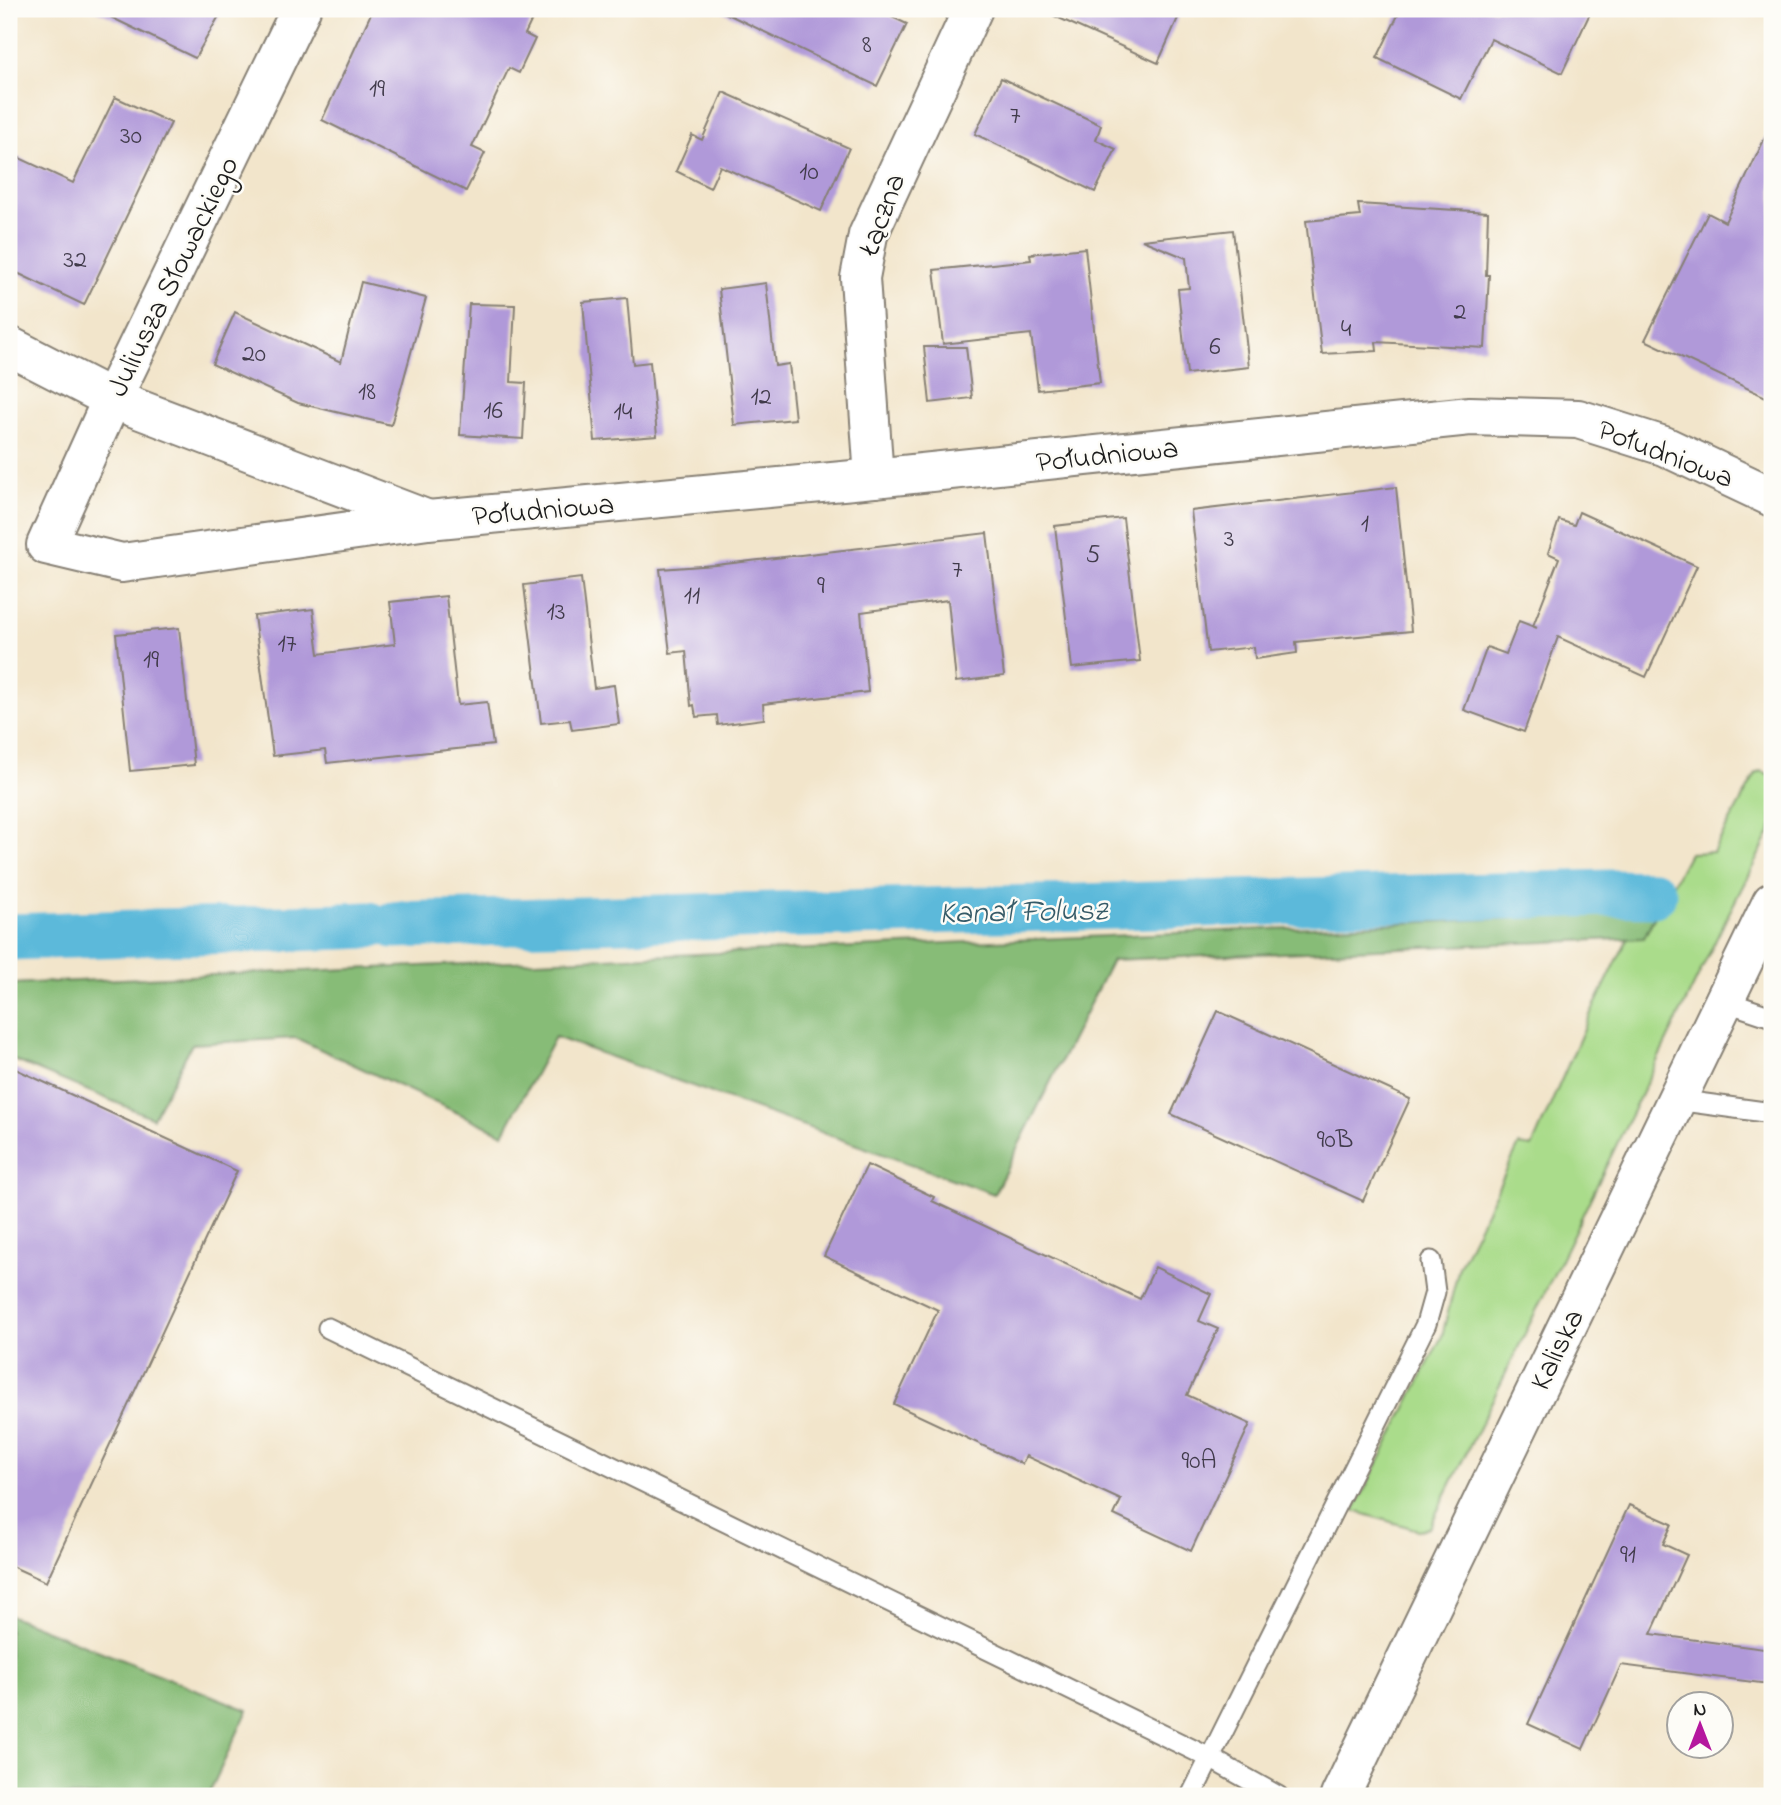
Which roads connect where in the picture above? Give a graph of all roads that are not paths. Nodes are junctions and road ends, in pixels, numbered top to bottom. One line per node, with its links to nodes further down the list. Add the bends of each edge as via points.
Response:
1 (301, 9): 4 (street, Juliusza Słowackiego)
2 (973, 9): 5 (street, Łączna, via 868,235 860,278)
3 (9, 346): 4 (street, Południowa)
4 (112, 399): 7 (street, Południowa); 8 (street, Juliusza Słowackiego)
5 (874, 478): 6 (street, Południowa, via 1470,415 1578,419 1664,446); 7 (street, Południowa)
6 (1772, 497)
7 (428, 520): 8 (street, Południowa, via 122,563)
8 (46, 545)
9 (1772, 901): 10 (street, Kaliska)
10 (1724, 1002): 11 (lane); 12 (street, Kaliska)
11 (1772, 1017)
12 (1676, 1100): 13 (lane); 19 (street, Kaliska)
13 (1772, 1113)
14 (1432, 1261): 16 (lane, via 1435,1292 1426,1324)
15 (328, 1328): 16 (lane)
16 (1210, 1758): 17 (lane); 18 (lane)
17 (1191, 1796)
18 (1278, 1796)
19 (1340, 1796)

